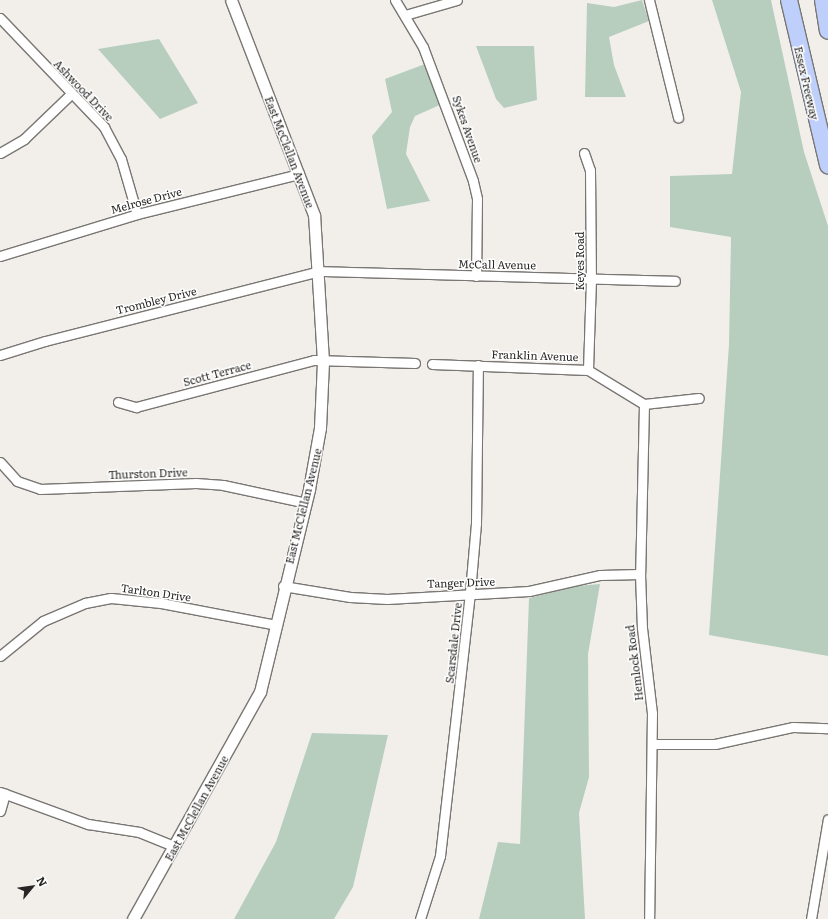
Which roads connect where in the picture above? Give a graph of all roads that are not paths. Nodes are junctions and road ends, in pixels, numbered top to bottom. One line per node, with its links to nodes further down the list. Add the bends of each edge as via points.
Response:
1 (231, 0): 15 (street, East McClellan Avenue)
2 (395, 0): 7 (street, Sykes Avenue)
3 (457, 0): 7 (street)
4 (649, 0): 11 (street)
5 (789, 0): 14 (highway, Essex Freeway)
6 (823, 0): 9 (highway)
7 (405, 15): 19 (street, Sykes Avenue, via 442,91 473,181 477,199)
8 (0, 18): 10 (street, Ashwood Drive)
9 (828, 31)
10 (72, 93): 12 (street, via 24,139); 16 (street, Ashwood Drive, via 104,126 112,139)
11 (678, 118)
12 (0, 153)
13 (584, 154): 20 (street, Keyes Road, via 590,170)
14 (828, 165)
15 (299, 174): 16 (street, Melrose Drive); 18 (street, East McClellan Avenue, via 314,215)
16 (137, 214): 17 (street, Melrose Drive)
17 (0, 256)
18 (319, 271): 19 (street, McCall Avenue); 22 (street, Trombley Drive, via 45,341); 23 (street, East McClellan Avenue)
19 (476, 276): 20 (street, McCall Avenue)
20 (591, 279): 21 (street, McCall Avenue); 27 (street, Keyes Road)
21 (675, 281)
22 (0, 355)
23 (323, 361): 24 (street); 29 (street, Scott Terrace, via 314,360 136,407); 32 (street, East McClellan Avenue, via 318,451)
24 (415, 363)
25 (432, 364): 26 (street, Franklin Avenue)
26 (478, 365): 27 (street, Franklin Avenue); 35 (street, Scarsdale Drive, via 476,523)
27 (588, 370): 30 (street, Franklin Avenue)
28 (699, 398): 30 (street)
29 (118, 402)
30 (644, 404): 33 (street, Hemlock Road)
31 (0, 462): 32 (street, Thurston Drive, via 17,481 40,489 196,483 223,485)
32 (306, 503): 34 (street, East McClellan Avenue)
33 (640, 574): 35 (street, Tanger Drive, via 600,575 529,591); 39 (street, Hemlock Road, via 642,628 652,713)
34 (283, 586): 35 (street, Tanger Drive, via 350,597 387,599); 36 (street, East McClellan Avenue)
35 (470, 592): 45 (street, Scarsdale Drive, via 440,856)
36 (276, 625): 37 (street, Tarlton Drive, via 161,603 110,598 64,611 21,636); 43 (street, East McClellan Avenue, via 260,692)
37 (1, 653)
38 (828, 728): 39 (street, via 793,727 715,744)
39 (652, 744): 46 (street, Hemlock Road)
40 (2, 793): 41 (street); 43 (street, via 88,824 139,832)
41 (0, 811)
42 (828, 819): 47 (street)
43 (174, 846): 44 (street, East McClellan Avenue)
44 (133, 919)
45 (420, 919)
46 (649, 919)
47 (811, 919)

